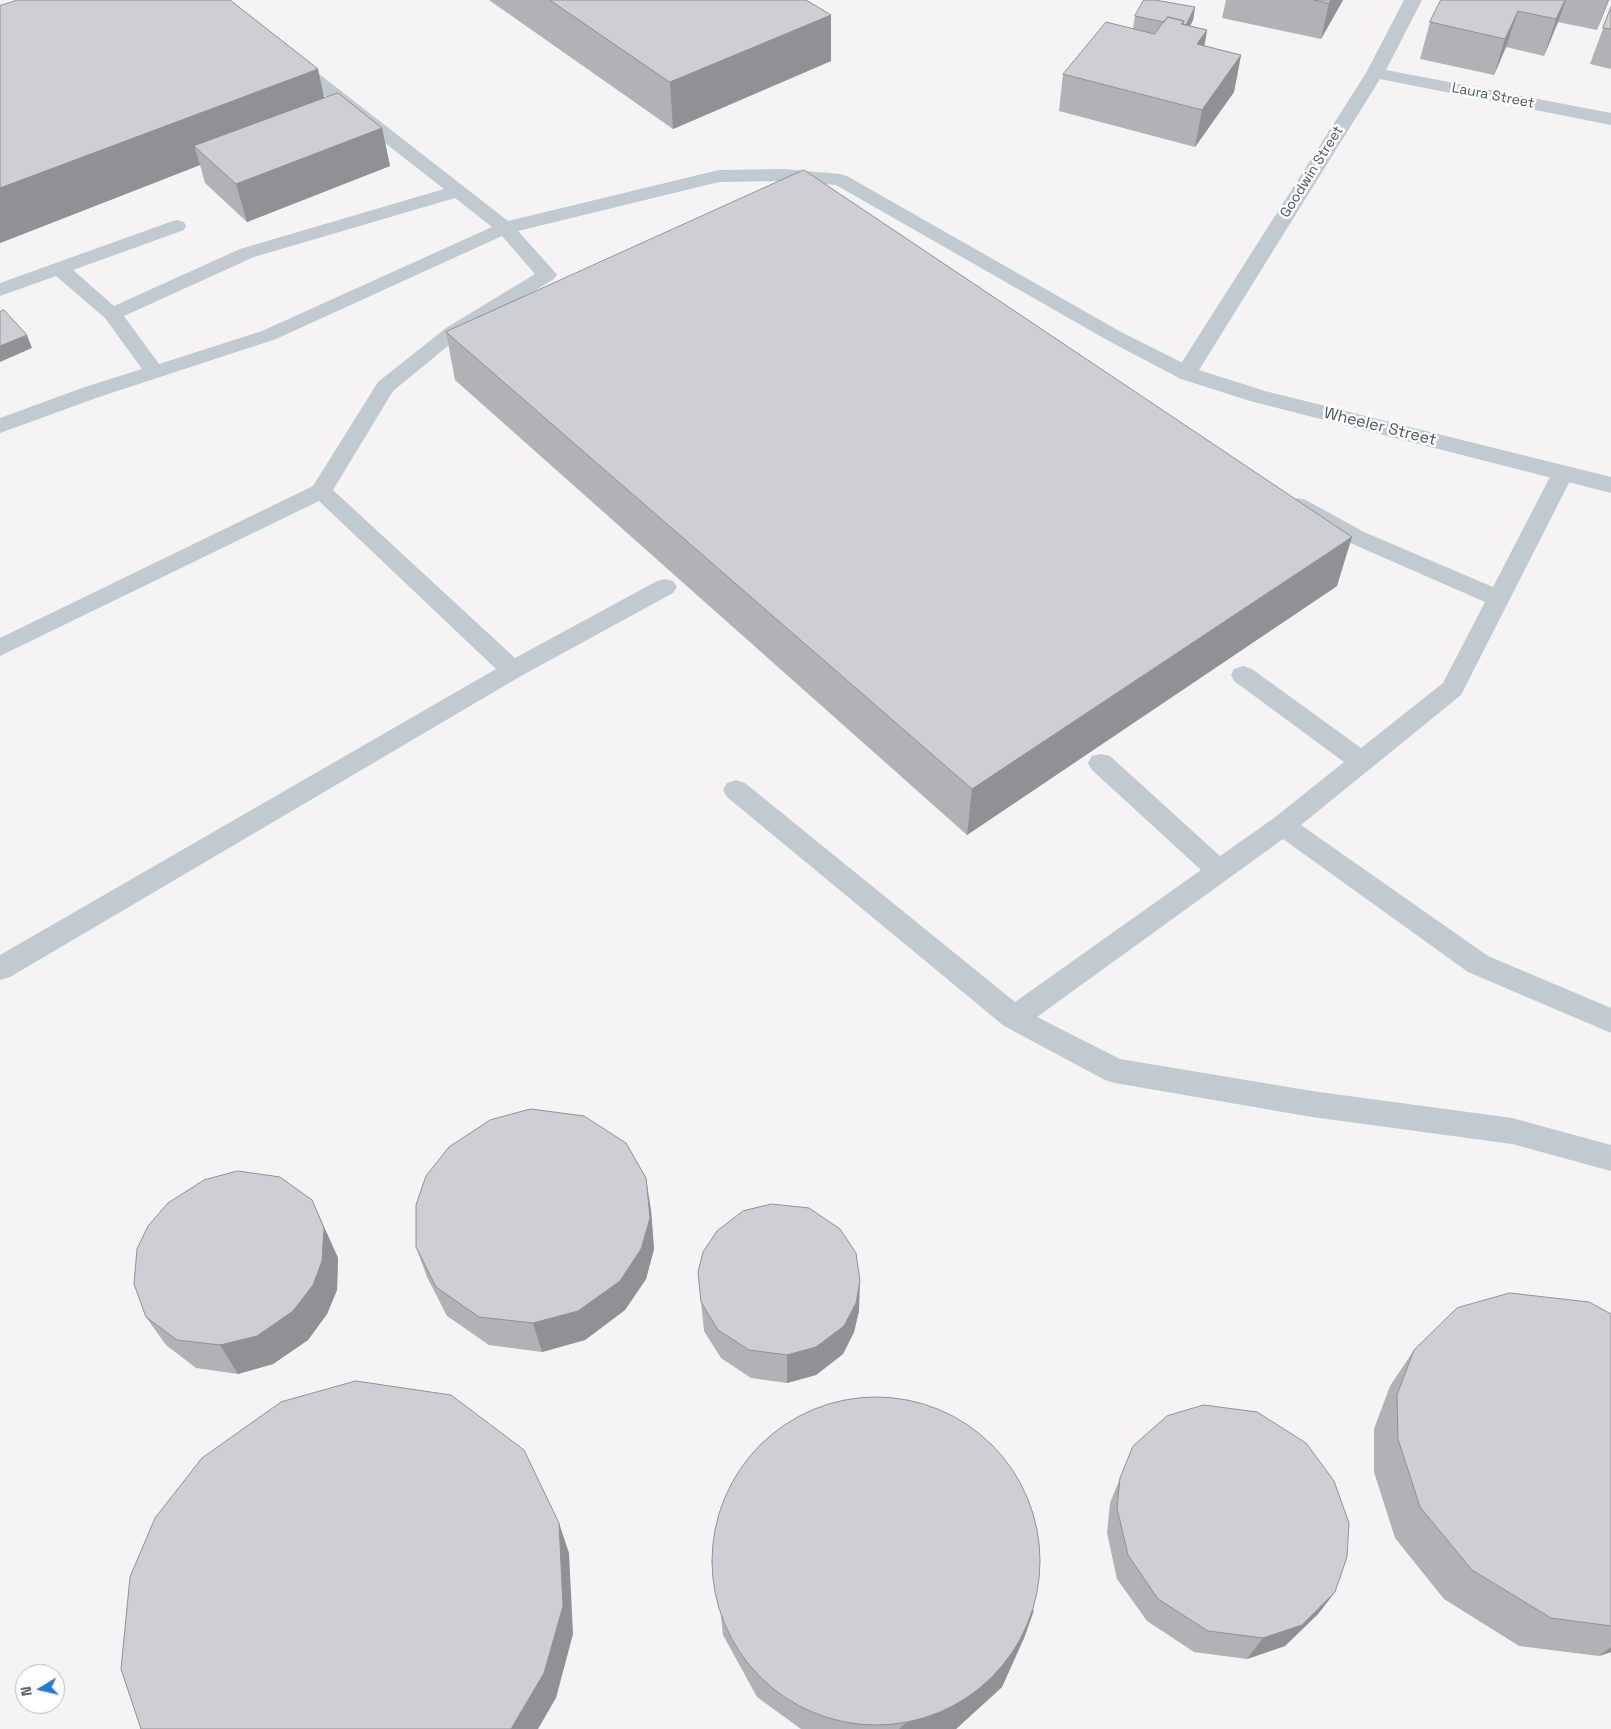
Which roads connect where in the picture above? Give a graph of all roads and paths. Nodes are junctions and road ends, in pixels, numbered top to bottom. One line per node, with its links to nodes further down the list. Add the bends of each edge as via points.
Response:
1 (1413, 0): 3 (street, Goodwin Street)
2 (281, 54): 6 (lane)
3 (1375, 73): 4 (street, Laura Street); 14 (street, Goodwin Street)
4 (1611, 119)
5 (783, 175): 7 (lane); 9 (lane, via 719,176); 14 (lane, via 840,180 1114,336)
6 (458, 191): 9 (lane); 12 (lane, via 247,253)
7 (814, 197)
8 (177, 226): 10 (lane)
9 (505, 228): 13 (lane, via 269,335); 18 (lane, via 547,275 453,332 385,387)
10 (59, 268): 11 (lane); 12 (lane)
11 (0, 290)
12 (112, 314): 13 (lane)
13 (155, 372): 15 (lane)
14 (1186, 373): 16 (street, Wheeler Street, via 1258,396)
15 (0, 426)
16 (1563, 473): 17 (street, Wheeler Street); 21 (lane)
17 (1611, 485)
18 (321, 491): 22 (lane); 23 (lane)
19 (1279, 494): 21 (lane, via 1356,536)
20 (665, 587): 23 (lane)
21 (1499, 599): 25 (lane, via 1452,689)
22 (0, 648)
23 (512, 670): 30 (lane)
24 (1243, 675): 25 (lane)
25 (1362, 762): 28 (lane)
26 (1101, 763): 29 (lane)
27 (736, 790): 31 (lane)
28 (1283, 825): 29 (lane); 32 (lane, via 1478,964)
29 (1218, 870): 31 (lane)
30 (0, 969)
31 (1014, 1018): 33 (lane, via 1115,1071 1312,1104 1512,1131)
32 (1611, 1021)
33 (1611, 1158)

